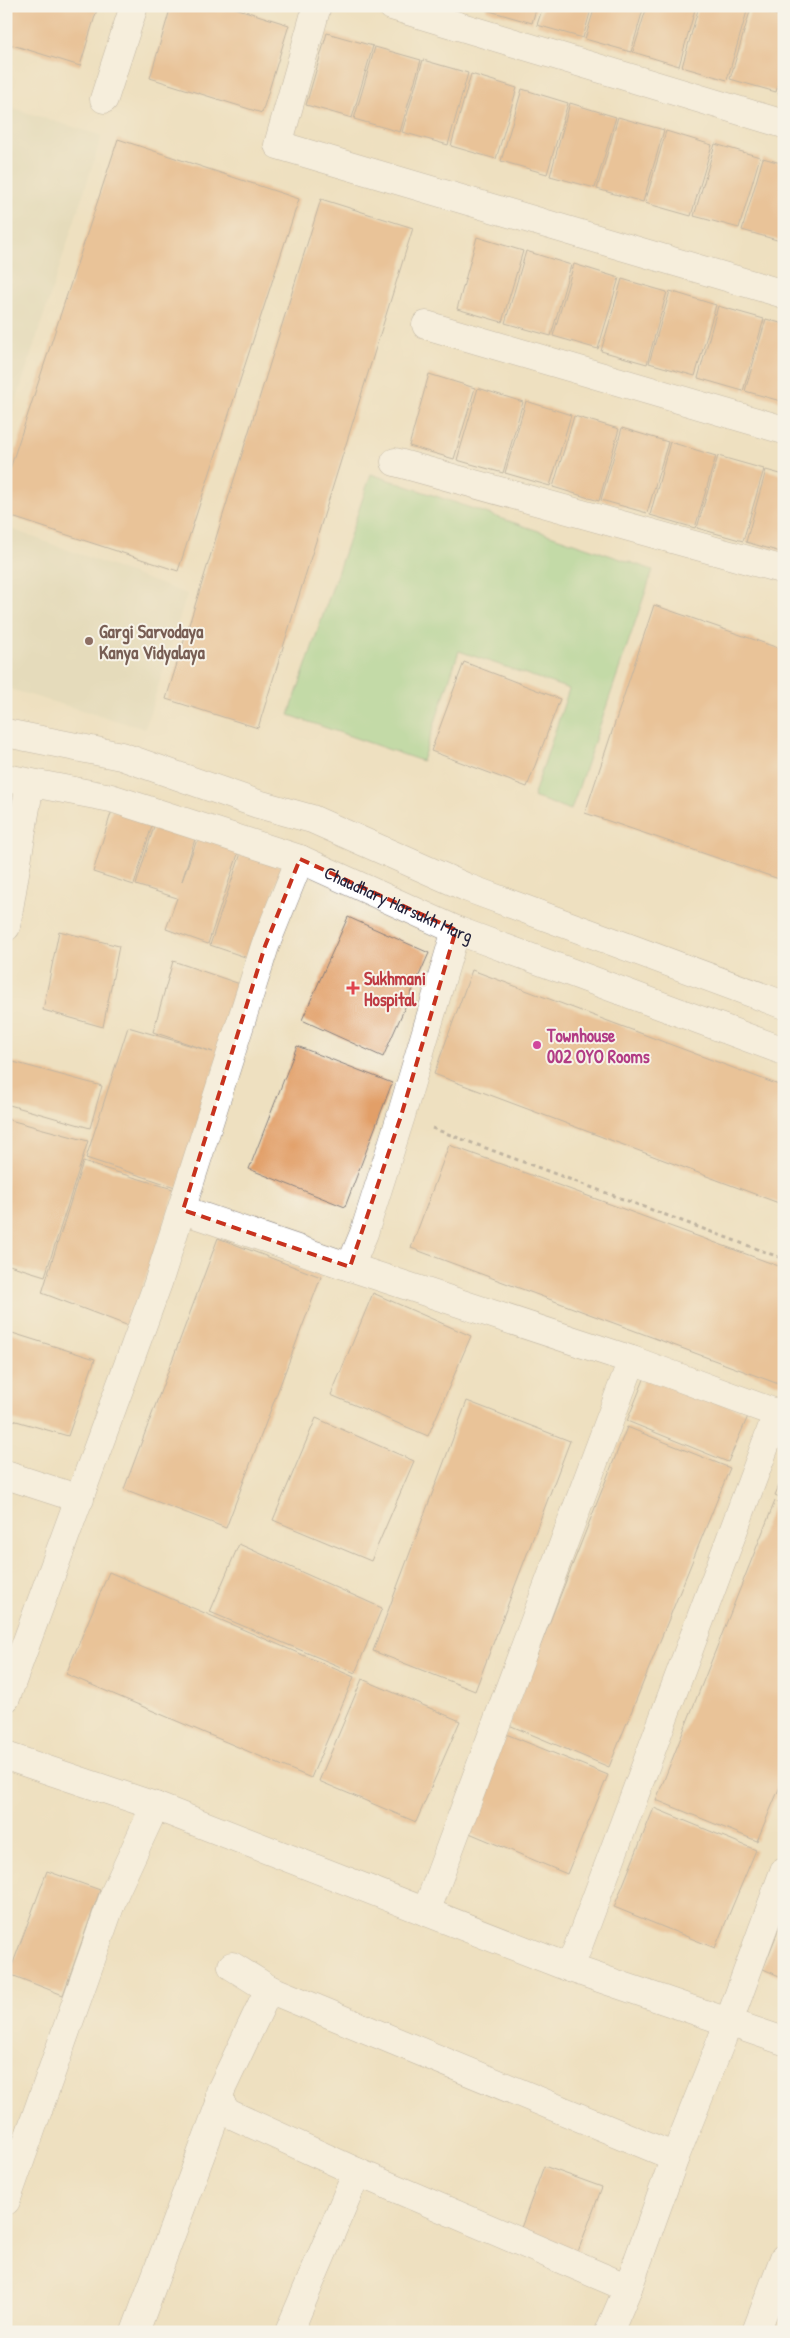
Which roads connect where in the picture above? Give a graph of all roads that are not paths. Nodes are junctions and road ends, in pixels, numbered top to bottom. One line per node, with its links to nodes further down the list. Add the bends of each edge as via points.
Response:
1 (134, 6): 4 (street)
2 (317, 6): 6 (street, via 278,145)
3 (392, 6): 5 (street)
4 (104, 99)
5 (784, 124)
6 (784, 294)
7 (426, 325): 8 (street)
8 (784, 430)
9 (395, 462): 10 (street)
10 (784, 570)
11 (6, 732): 16 (street, via 122,756 258,804 312,819 468,888)
12 (18, 781): 13 (street, Chaudhary Harsukh Marg, via 111,798); 14 (street)
13 (300, 859): 15 (street, Chaudhary Harsukh Marg); 18 (street, via 265,946)
14 (6, 927)
15 (456, 930): 17 (street, Chaudhary Harsukh Marg); 19 (street, via 401,1116)
16 (784, 1005)
17 (784, 1051)
18 (183, 1210): 19 (street); 23 (street)
19 (350, 1267): 20 (street)
20 (632, 1360): 21 (street); 28 (street)
21 (780, 1415): 30 (street)
22 (6, 1474): 23 (street)
23 (80, 1499): 24 (street)
24 (6, 1698)
25 (6, 1756): 26 (street)
26 (155, 1806): 28 (street); 37 (street, via 115,1892)
27 (784, 1871): 32 (street)
28 (426, 1912): 30 (street)
29 (232, 1966): 31 (street)
30 (570, 1968): 32 (street)
31 (269, 1989): 34 (street, via 220,2092); 35 (street)
32 (728, 2024): 33 (street); 35 (street)
33 (784, 2041)
34 (220, 2103): 36 (street, via 228,2113); 40 (street)
35 (675, 2157): 39 (street)
36 (357, 2172): 39 (street); 41 (street)
37 (6, 2201)
38 (784, 2258): 43 (street)
39 (628, 2288): 42 (street)
40 (135, 2332)
41 (289, 2332)
42 (609, 2332)
43 (756, 2332)

